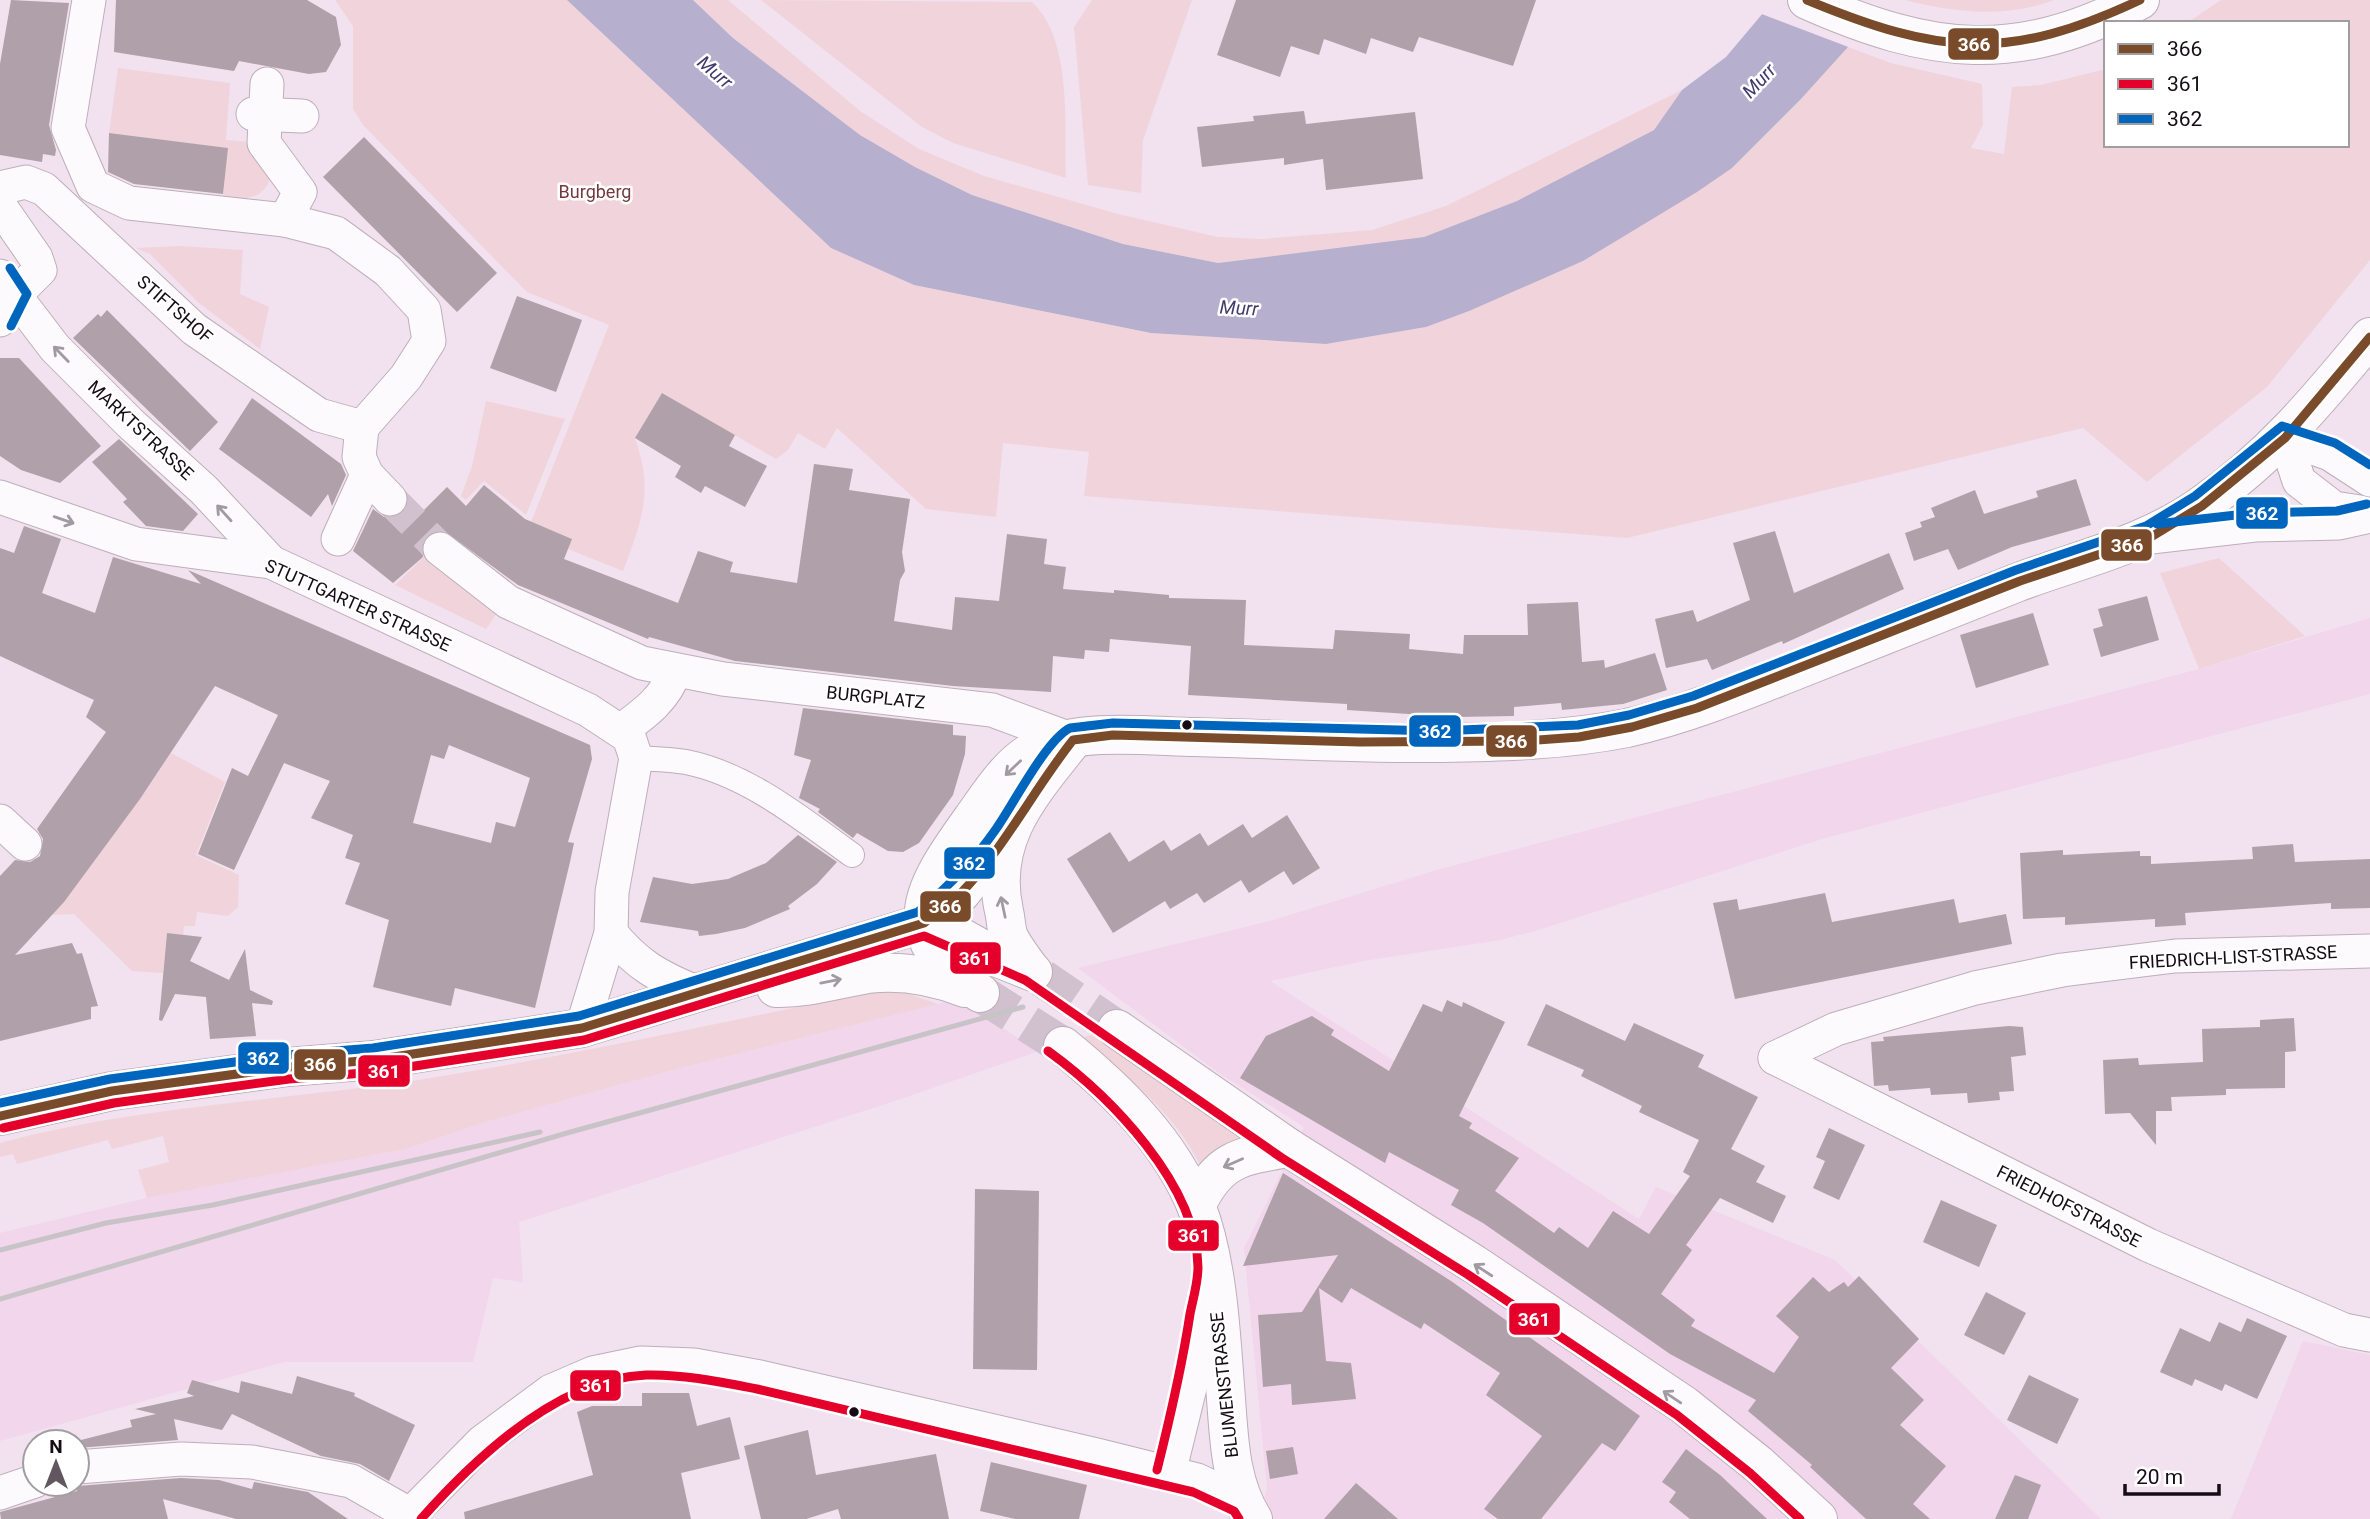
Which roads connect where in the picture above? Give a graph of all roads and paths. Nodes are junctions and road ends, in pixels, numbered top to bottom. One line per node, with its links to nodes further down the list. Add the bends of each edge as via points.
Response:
1 (89, 0): 7 (street, via 68,128 93,186 129,203)
2 (1807, 0): 3 (street, via 1910,36 1993,47 2061,36)
3 (2140, 0)
4 (302, 116): 7 (street, via 262,104 264,143 300,192)
5 (0, 188): 10 (street, STIFTSHOF, via 16,182 36,184 164,309 234,362 294,404)
6 (0, 206): 8 (street, via 40,265 38,273)
7 (285, 220): 10 (street, via 336,233 387,271 424,310 429,341 406,377)
8 (5, 297): 20 (street, MARKTSTRASSE, one-way to 8, via 204,490)
9 (2370, 337): 11 (street)
10 (362, 427): 12 (street, via 359,457)
11 (2286, 438): 13 (street, via 2330,454); 16 (street, via 2299,481 2320,501 2348,512); 17 (street, via 2202,506)
12 (367, 475): 15 (street); 18 (street)
13 (2370, 480)
14 (0, 497): 20 (street, STUTTGARTER STRASSE, one-way to 20, via 136,544)
15 (390, 499)
16 (2370, 514): 17 (street, via 2339,523 2255,525)
17 (2151, 537): 22 (street, via 2020,581 1697,708 1579,737 1438,743 1113,735)
18 (338, 539)
19 (440, 549): 21 (street, BURGPLATZ, via 508,603 642,663)
20 (271, 562): 23 (street, STUTTGARTER STRASSE, via 588,710)
21 (675, 671): 22 (street, BURGPLATZ, via 992,710); 23 (street, via 669,688)
22 (1073, 740): 25 (street); 28 (street, one-way to 28, via 1032,751 1001,780 940,864 923,901)
23 (629, 744): 27 (street, via 715,771 783,807); 29 (street)
24 (0, 821): 26 (street)
25 (1006, 836): 28 (street, via 961,893); 28 (street, one-way to 25, via 1036,973 1009,937 999,890)
26 (25, 844)
27 (852, 855)
28 (924, 923): 31 (street); 31 (street, one-way to 28, via 792,989 901,973 929,976 980,993 941,964)
29 (611, 933): 31 (street, via 631,958 663,979); 32 (street)
30 (2370, 951): 35 (street, FRIEDRICH-LIST-STRASSE, via 2175,957 2062,970 1975,988 1836,1029)
31 (705, 990): 32 (street)
32 (582, 1028): 36 (street, via 111,1091)
33 (1117, 1029): 37 (street)
34 (1063, 1046): 38 (street, BLUMENSTRASSE, via 1104,1080 1147,1127)
35 (1775, 1058): 40 (street, FRIEDHOFSTRASSE, via 2148,1245 2344,1329)
36 (0, 1116)
37 (1289, 1148): 38 (street, one-way to 38, via 1225,1166 1207,1182); 47 (street, one-way to 37, via 1684,1405 1475,1264)
38 (1196, 1206): 39 (street, BLUMENSTRASSE)
39 (1210, 1264): 42 (street, via 1196,1363); 45 (street, BLUMENSTRASSE, via 1232,1463)
40 (2370, 1335)
41 (91, 1466): 46 (street, via 181,1459 252,1462 351,1481)
42 (1168, 1473): 45 (street, via 1197,1480); 46 (street, via 760,1377 694,1365 641,1363 593,1373 551,1391 482,1442)
43 (21, 1486): 44 (street)
44 (0, 1493)
45 (1248, 1511)
46 (408, 1516)
47 (1818, 1519)

